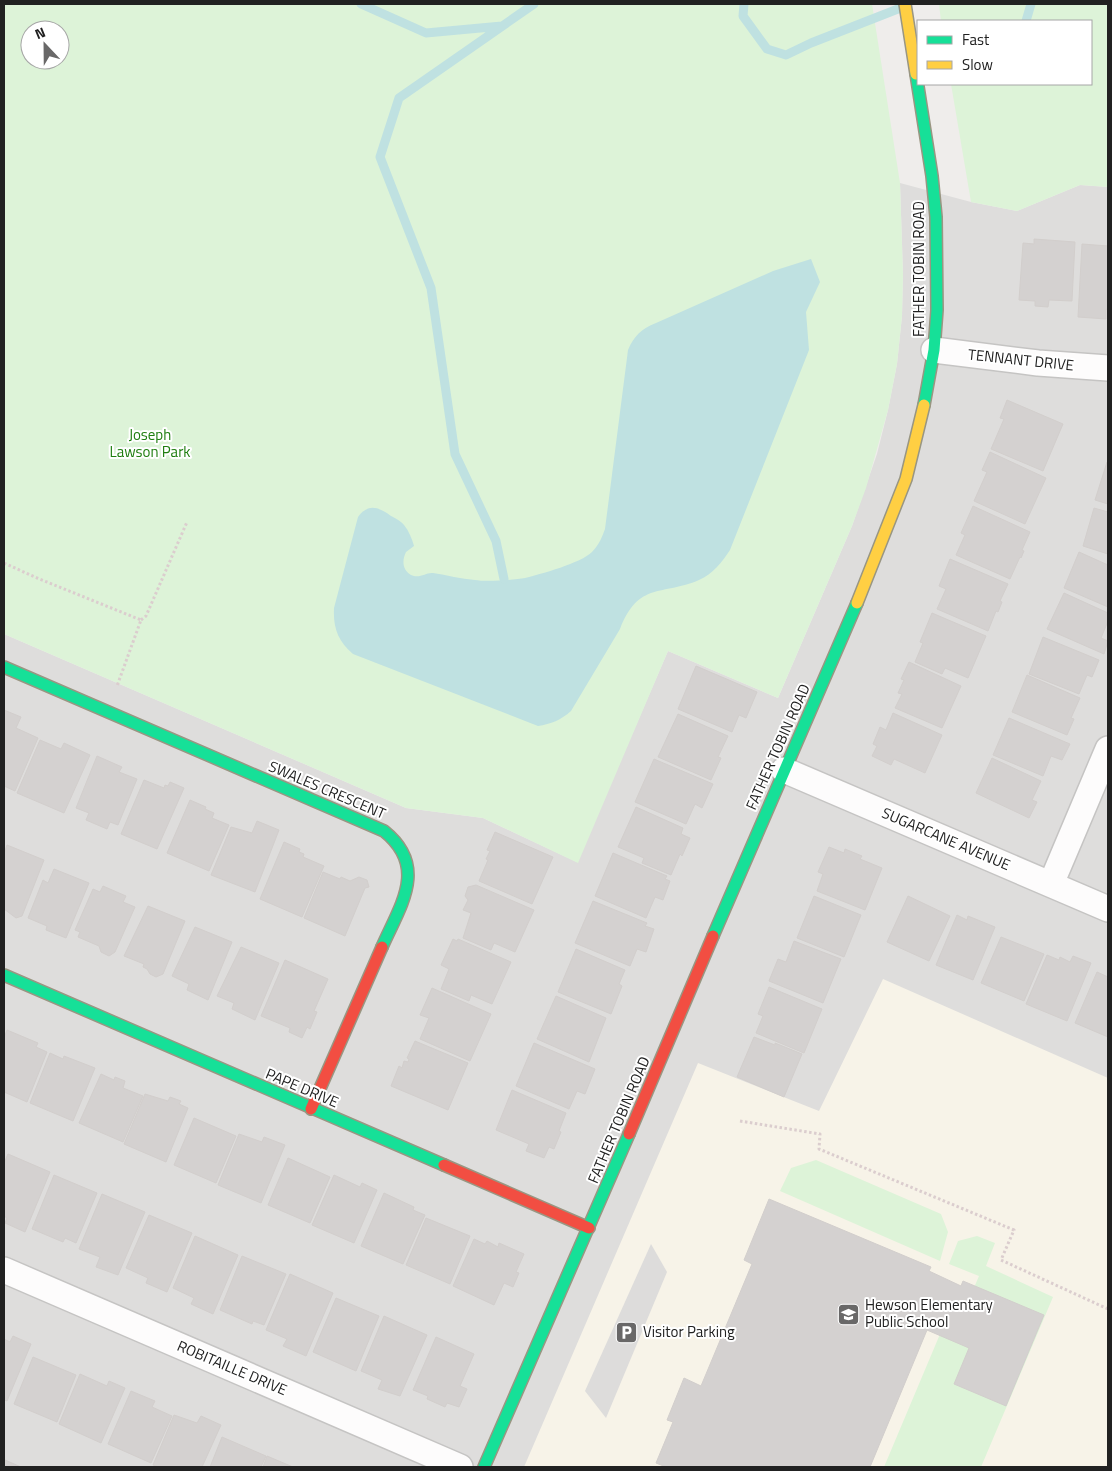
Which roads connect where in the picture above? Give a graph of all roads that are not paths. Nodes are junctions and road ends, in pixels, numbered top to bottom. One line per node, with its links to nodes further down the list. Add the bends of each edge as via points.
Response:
1 (905, 4): 2 (street, FATHER TOBIN ROAD)
2 (917, 80)
3 (918, 85): 4 (street, FATHER TOBIN ROAD, via 936,217)
4 (934, 350): 5 (street, TENNANT DRIVE); 8 (street, FATHER TOBIN ROAD, via 924,408 906,479 862,592)
5 (1108, 368)
6 (4, 667): 12 (street, SWALES CRESCENT, via 384,831 404,850 408,887)
7 (1108, 749): 9 (street)
8 (784, 770): 9 (street, SUGARCANE AVENUE); 13 (street, FATHER TOBIN ROAD)
9 (1050, 884): 10 (street, SUGARCANE AVENUE)
10 (1108, 909)
11 (4, 975): 12 (street, PAPE DRIVE)
12 (311, 1109): 13 (street, PAPE DRIVE)
13 (589, 1228): 16 (street, FATHER TOBIN ROAD)
14 (4, 1270): 15 (street, ROBITAILLE DRIVE)
15 (460, 1467)
16 (484, 1467)

